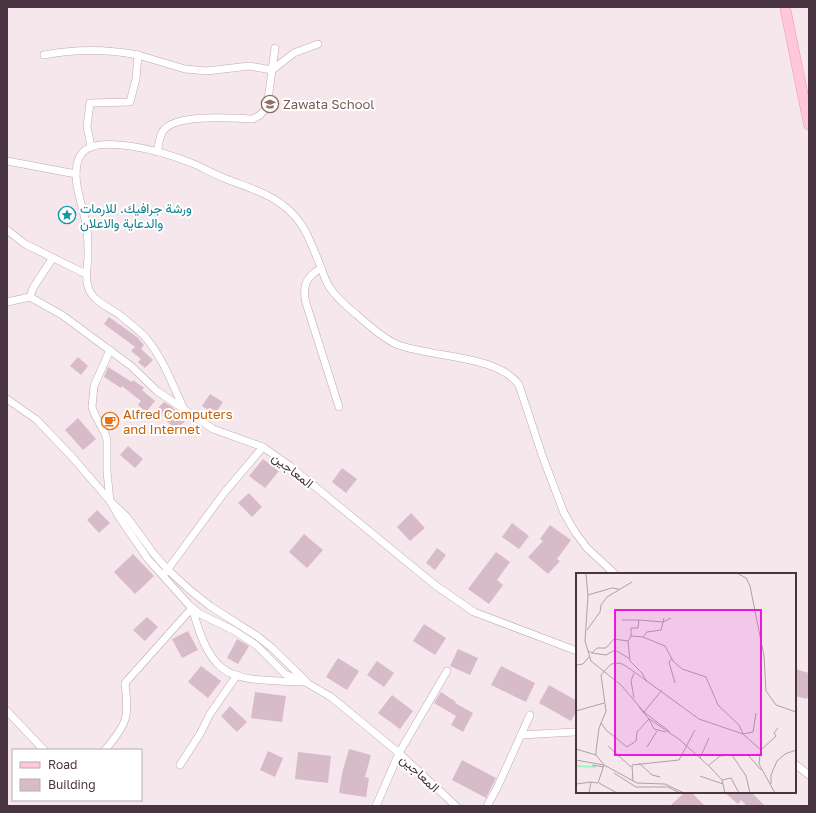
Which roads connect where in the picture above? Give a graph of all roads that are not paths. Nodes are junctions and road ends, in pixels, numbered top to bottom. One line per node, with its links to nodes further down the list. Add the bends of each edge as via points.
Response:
1 (785, 7): 7 (street)
2 (318, 44): 6 (street, via 294,53)
3 (274, 48): 6 (street)
4 (44, 55): 5 (street, via 75,50)
5 (138, 55): 6 (street, via 185,69 207,72 249,66); 8 (street, via 136,79 130,102 90,103)
6 (272, 70): 9 (street, via 267,106 260,115 253,119 180,121 164,130)
7 (809, 125)
8 (90, 147): 9 (street, via 128,146); 11 (street, via 80,155)
9 (157, 152): 14 (street, via 187,161 283,204 297,218 309,236)
10 (7, 161): 11 (street)
11 (76, 174): 15 (street, via 87,231)
12 (7, 230): 13 (street, via 25,244)
13 (52, 258): 15 (street); 16 (street)
14 (321, 268): 21 (street, via 313,272 305,285 304,293); 25 (street, via 329,286 340,300 394,343 486,364 514,377 564,513 588,548)
15 (86, 274): 20 (street, via 88,287 94,298 144,336 156,351)
16 (30, 297): 17 (street); 18 (street, المعاجين, via 62,315)
17 (7, 302)
18 (110, 350): 20 (street, المعاجين, via 158,391); 23 (street, via 94,386 92,407 107,440)
19 (7, 399): 23 (street, via 37,420)
20 (182, 407): 22 (street, المعاجين, via 213,429)
21 (339, 407)
22 (263, 447): 24 (street, via 224,493); 28 (street, المعاجين, via 290,466 435,585 474,612)
23 (110, 501): 24 (street, via 127,517); 26 (street)
24 (167, 569): 26 (street); 31 (street, via 210,606 258,636)
25 (614, 573)
26 (162, 576): 27 (street)
27 (192, 608): 30 (street, via 210,654 221,668); 31 (street, via 256,644 285,674); 37 (street, via 125,683 128,706 125,721 118,735)
28 (576, 651)
29 (447, 671): 38 (street)
30 (237, 676): 31 (street); 39 (street, via 210,714)
31 (307, 683): 38 (street, المعاجين, via 331,697)
32 (7, 711): 36 (street)
33 (530, 715): 35 (street)
34 (574, 732): 35 (street)
35 (520, 736): 44 (street)
36 (43, 749)
37 (106, 749)
38 (399, 753): 42 (street); 43 (street, المعاجين)
39 (180, 765)
40 (796, 765): 41 (street)
41 (809, 775)
42 (376, 806)
43 (456, 806)
44 (488, 806)

